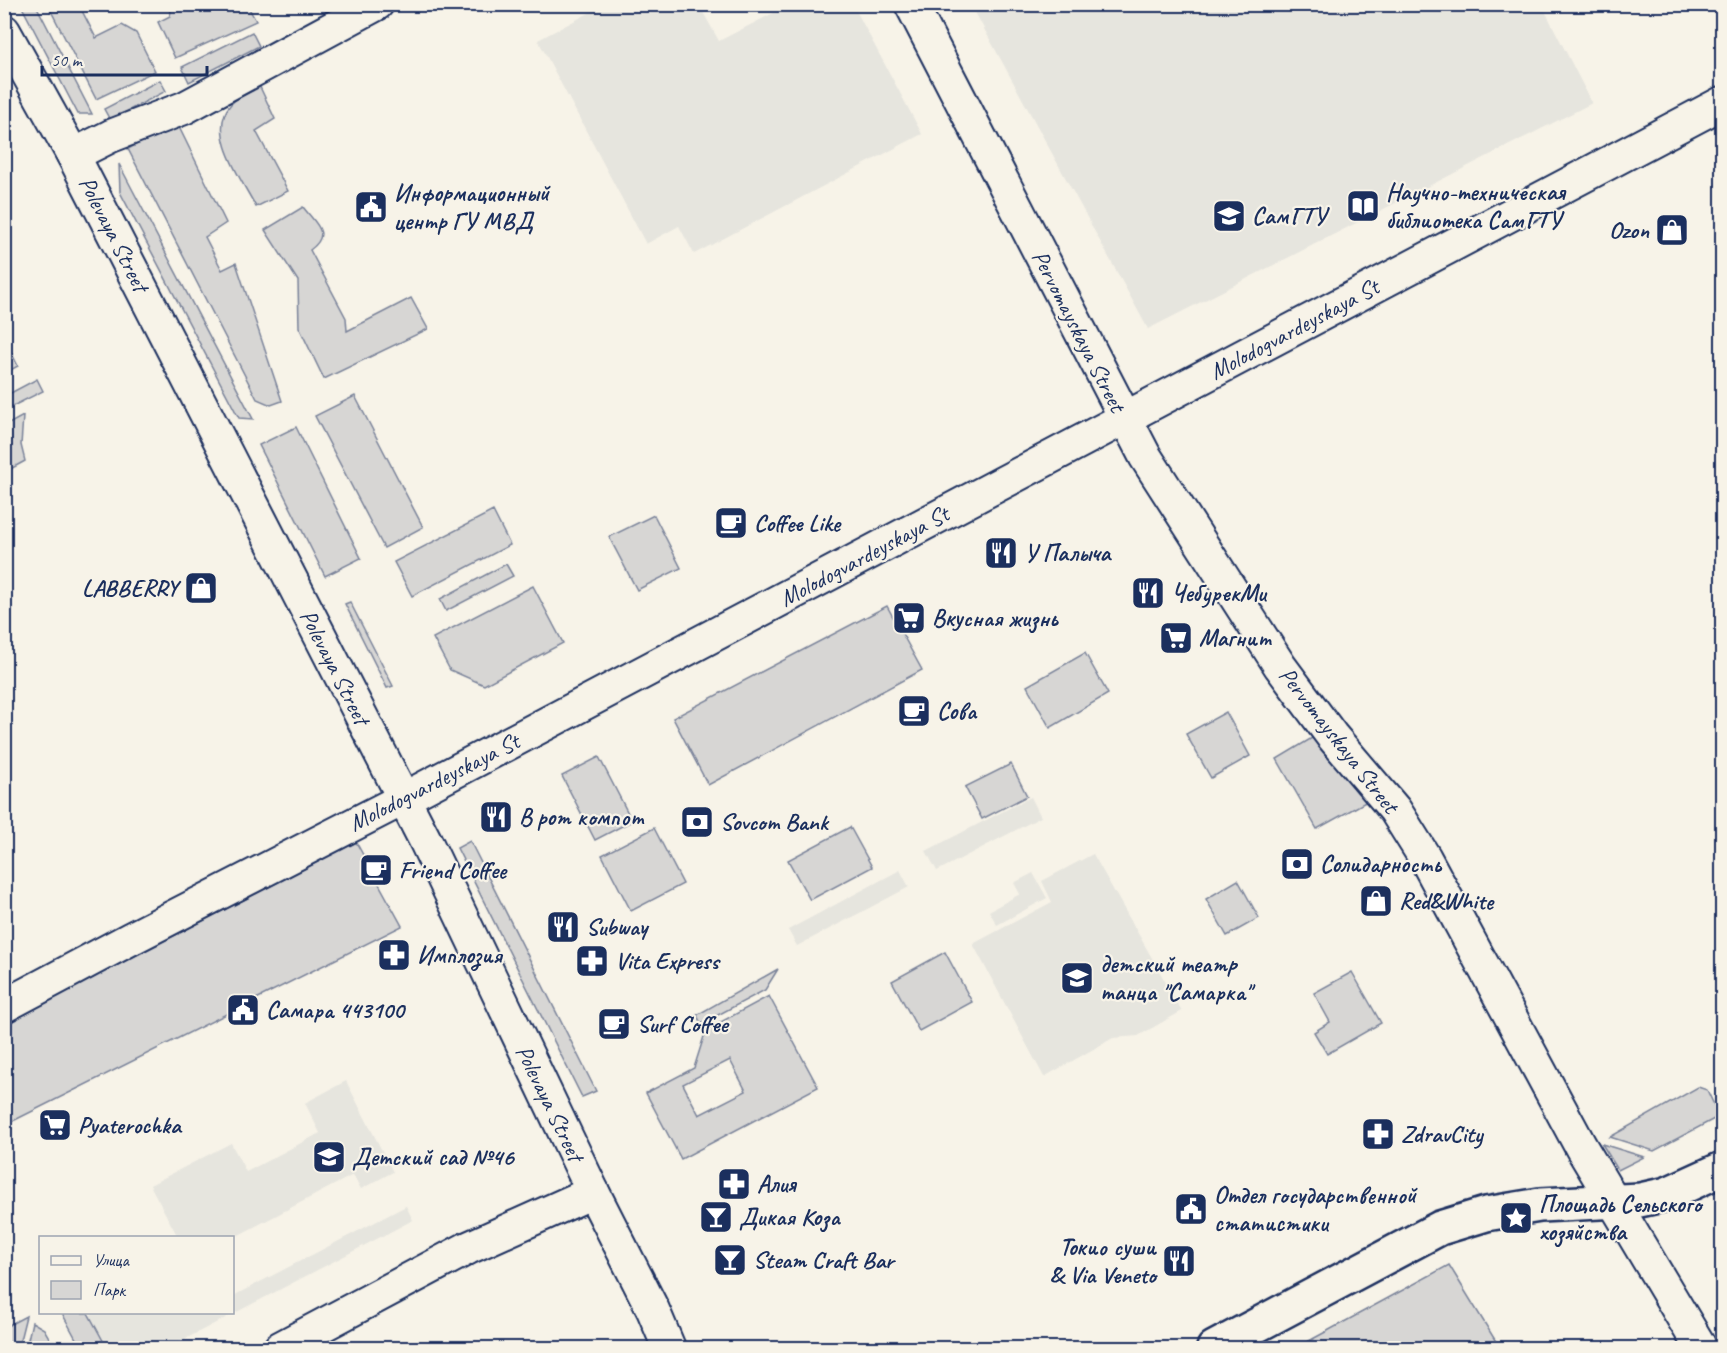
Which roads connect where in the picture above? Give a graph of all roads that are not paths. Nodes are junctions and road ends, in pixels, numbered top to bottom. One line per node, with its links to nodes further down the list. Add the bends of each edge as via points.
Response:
1 (377, 4): 5 (street, via 184,108)
2 (911, 4): 6 (street, Pervomayskaya Street)
3 (4, 31): 5 (street, Polevaya Street)
4 (1722, 103): 6 (street, Molodogvardeyskaya St)
5 (73, 155): 7 (street, Polevaya Street)
6 (1124, 418): 7 (street, Molodogvardeyskaya St); 11 (street, Pervomayskaya Street, via 1280,666 1395,810 1425,858)
7 (403, 799): 8 (street, Molodogvardeyskaya St); 10 (street, Polevaya Street)
8 (4, 1006)
9 (1722, 1168): 11 (main road, via 1667,1194)
10 (593, 1192): 12 (street, via 468,1248); 13 (street, Polevaya Street)
11 (1613, 1202): 14 (main road, via 1540,1205 1486,1214 1440,1228); 15 (street, Pervomayskaya Street)
12 (280, 1348)
13 (669, 1348)
14 (1214, 1348)
15 (1701, 1348)

